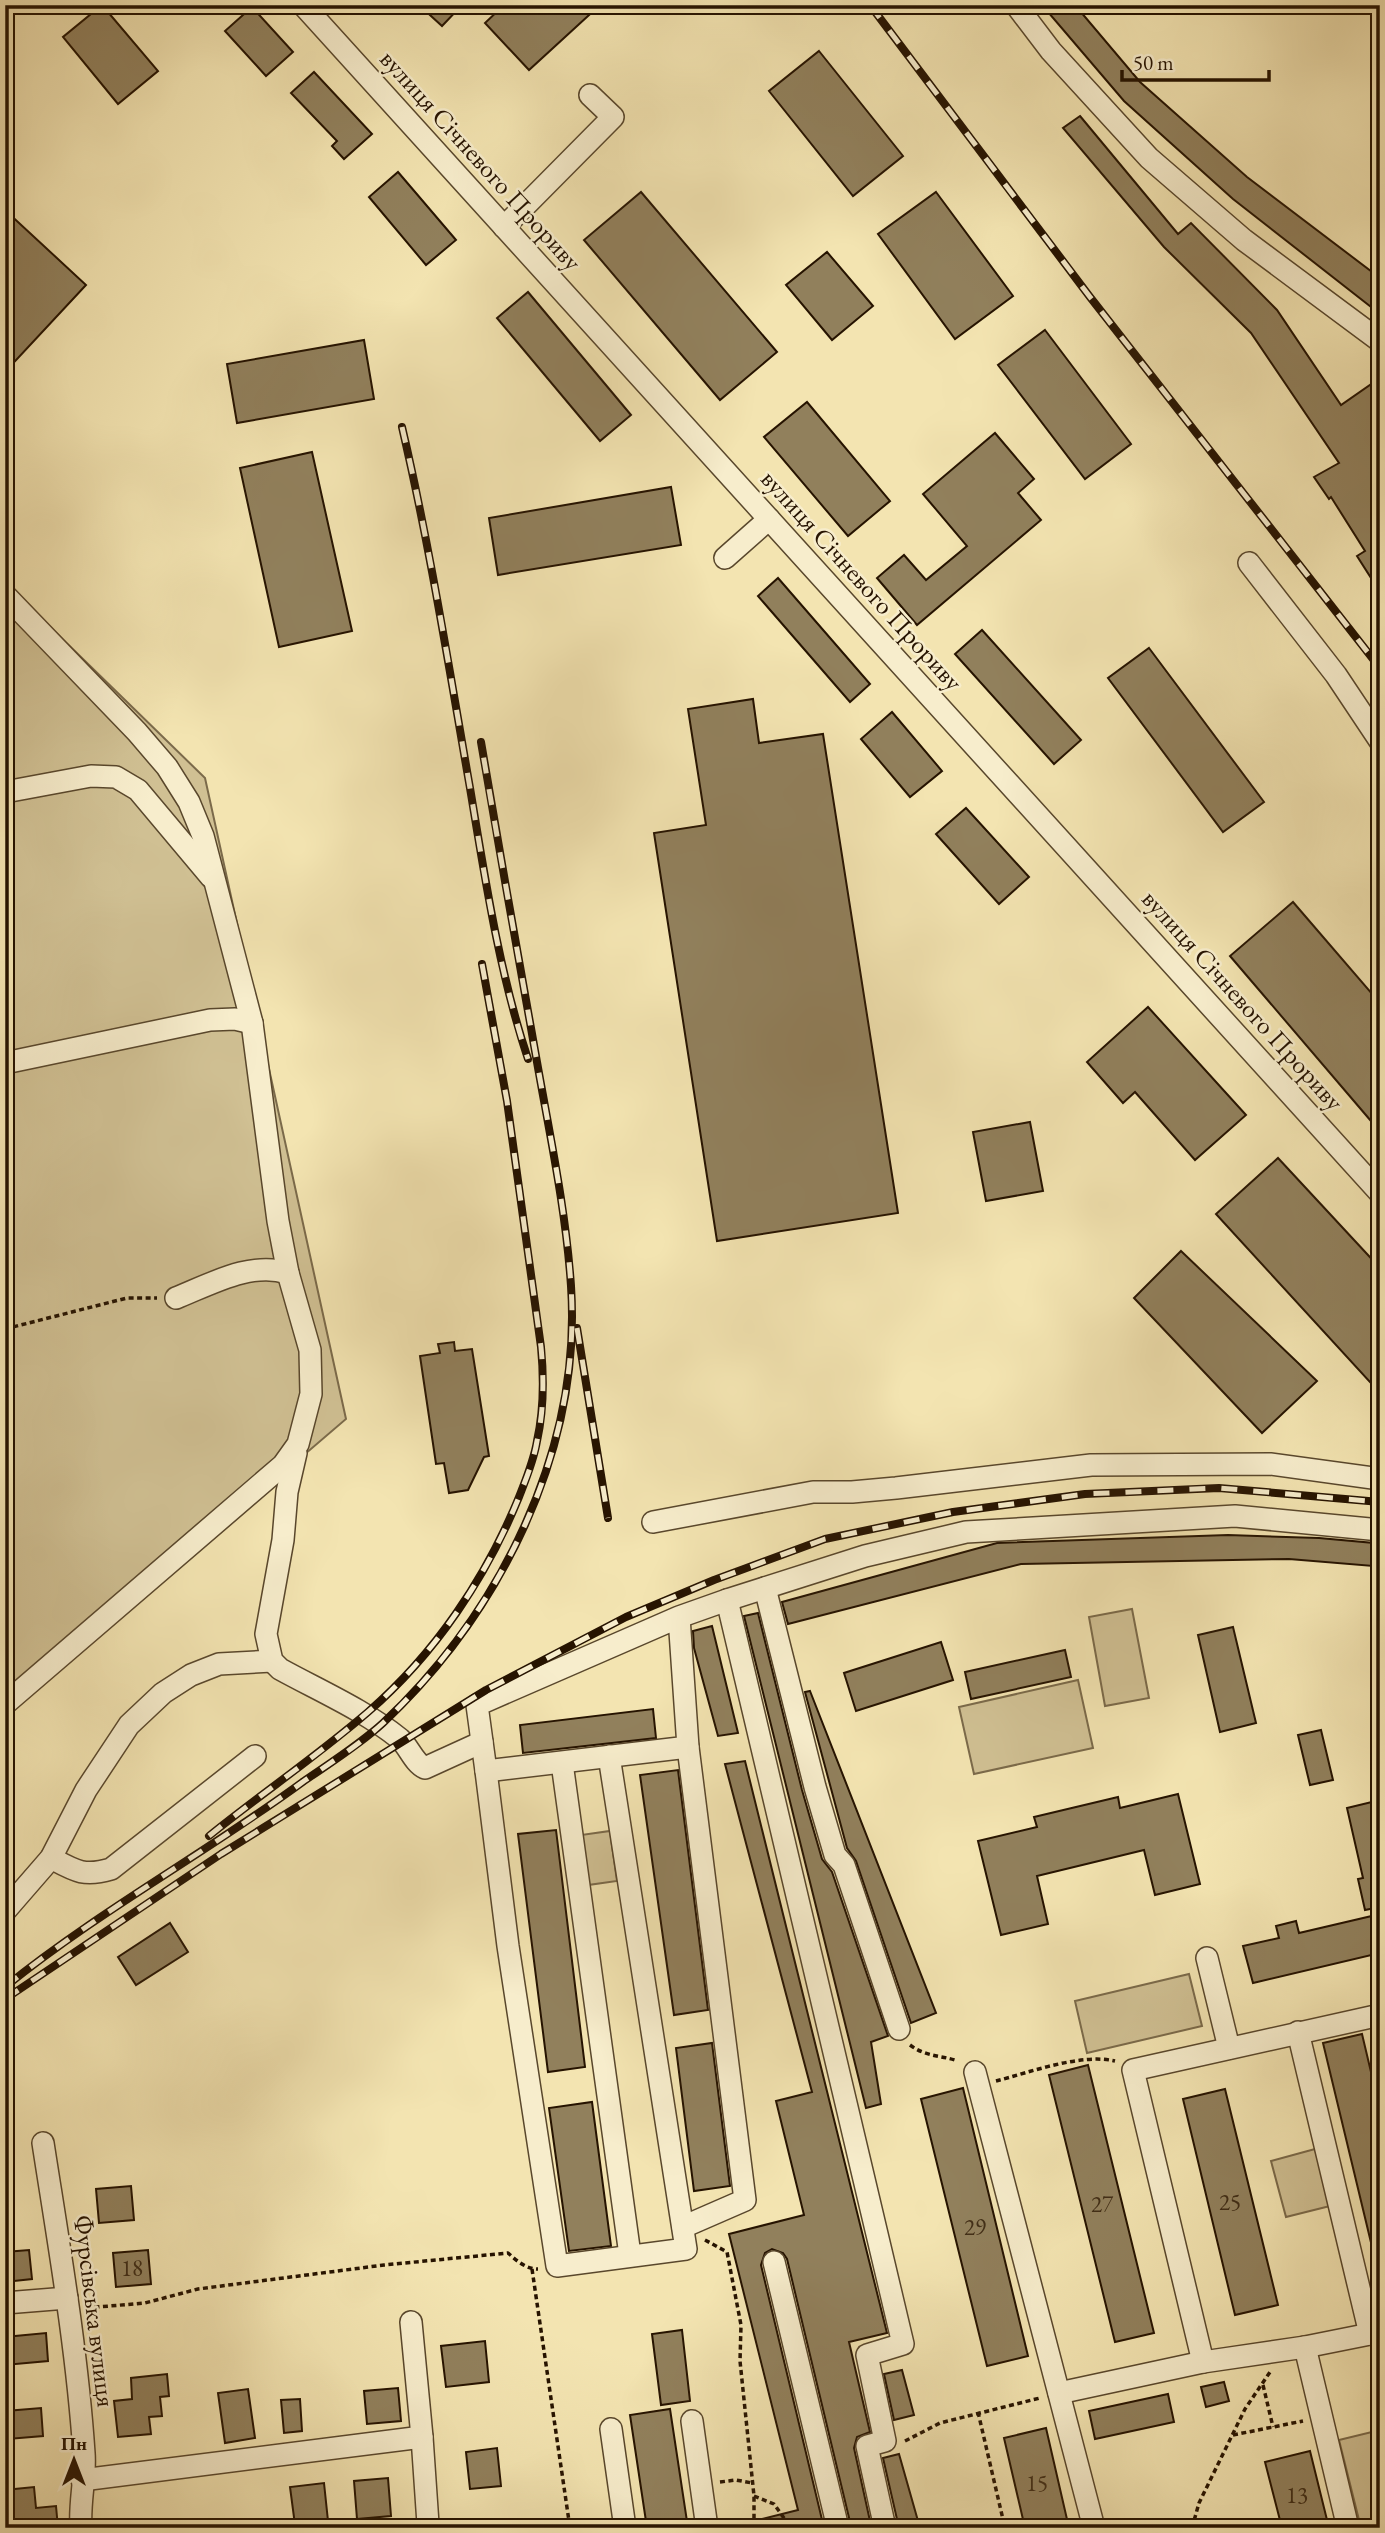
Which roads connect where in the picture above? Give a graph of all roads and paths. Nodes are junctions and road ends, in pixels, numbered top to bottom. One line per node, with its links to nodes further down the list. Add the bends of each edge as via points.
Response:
1 (303, 5): 4 (street, вулиця Січневого Прориву)
2 (1016, 5): 5 (street, via 1051,51 1149,159 1244,240)
3 (590, 95): 4 (street, via 613,117)
4 (504, 227): 6 (street, вулиця Січневого Прориву)
5 (1380, 341)
6 (769, 519): 7 (street); 15 (street, вулиця Січневого Прориву)
7 (725, 558)
8 (1249, 563): 10 (street, via 1336,675)
9 (5, 595): 12 (street, via 167,767 189,802)
10 (1380, 741)
11 (5, 792): 12 (street, via 91,776 116,777 138,790)
12 (216, 884): 13 (street)
13 (252, 1023): 14 (street, via 211,1020); 16 (street)
14 (5, 1063)
15 (1380, 1192)
16 (289, 1273): 17 (street, via 258,1269); 19 (street, via 310,1350 311,1394)
17 (176, 1298): 18 (path, via 127,1298)
18 (5, 1329)
19 (298, 1444): 26 (street, via 266,1634); 27 (street, via 283,1465)
20 (1380, 1479): 21 (street, via 1270,1464 1091,1465 896,1488 813,1492)
21 (653, 1521)
22 (1380, 1530): 23 (street, via 1235,1516 966,1532 866,1556)
23 (765, 1588): 24 (street); 38 (street, via 828,1832 835,1855 844,1865)
24 (727, 1600): 25 (street); 77 (street, via 903,2344 867,2355 885,2441 867,2445)
25 (679, 1617): 28 (street, via 477,1705); 29 (street)
26 (272, 1661): 28 (street, via 402,1741 425,1768); 34 (street, via 219,1664 163,1693 129,1725 86,1790)
27 (5, 1704)
28 (482, 1742): 33 (street)
29 (688, 1747): 31 (street); 44 (street, via 745,2200)
30 (255, 1756): 34 (street, via 111,1868 79,1873)
31 (609, 1756): 32 (street); 44 (street)
32 (562, 1763): 33 (street); 45 (street)
33 (486, 1771): 47 (street, via 508,1947)
34 (51, 1858): 35 (street)
35 (5, 1911)
36 (1207, 1958): 40 (street)
37 (1380, 2015): 39 (street)
38 (899, 2029): 42 (path, via 919,2051 964,2062)
39 (1298, 2032): 40 (street); 52 (street)
40 (1229, 2048): 41 (street)
41 (1133, 2070): 42 (path, via 1102,2058); 54 (street)
42 (977, 2079): 56 (street)
43 (43, 2143): 50 (street, Фурсівська вулиця)
44 (683, 2227): 45 (street, via 685,2249); 66 (path, via 727,2252 741,2325)
45 (630, 2255): 47 (street)
46 (774, 2262): 76 (street)
47 (558, 2266): 48 (path)
48 (532, 2269): 50 (path, via 508,2253 198,2288 145,2303); 71 (path)
49 (5, 2303): 50 (street)
50 (68, 2304): 65 (street, Фурсівська вулиця, via 85,2456)
51 (411, 2322): 63 (street)
52 (1375, 2333): 53 (street)
53 (1295, 2349): 54 (street); 55 (path); 58 (street)
54 (1202, 2362): 56 (street)
55 (1262, 2383): 60 (path); 62 (path)
56 (1059, 2393): 57 (path); 79 (street)
57 (978, 2412): 64 (path, via 940,2423); 78 (path)
58 (1322, 2417): 60 (path); 81 (street)
59 (692, 2421): 67 (street)
60 (1273, 2427): 62 (path)
61 (611, 2429): 72 (street)
62 (1233, 2435): 80 (path, via 1199,2503)
63 (422, 2437): 65 (street); 69 (street)
64 (898, 2445)
65 (82, 2480): 70 (street, Фурсівська вулиця)
66 (752, 2483): 67 (path); 68 (path)
67 (701, 2484): 73 (street)
68 (754, 2496): 74 (path); 75 (path, via 774,2504)
69 (428, 2524)
70 (81, 2528)
71 (570, 2528)
72 (625, 2528)
73 (707, 2528)
74 (754, 2528)
75 (791, 2528)
76 (838, 2528)
77 (885, 2528)
78 (1005, 2528)
79 (1094, 2528)
80 (1192, 2528)
81 (1348, 2528)

